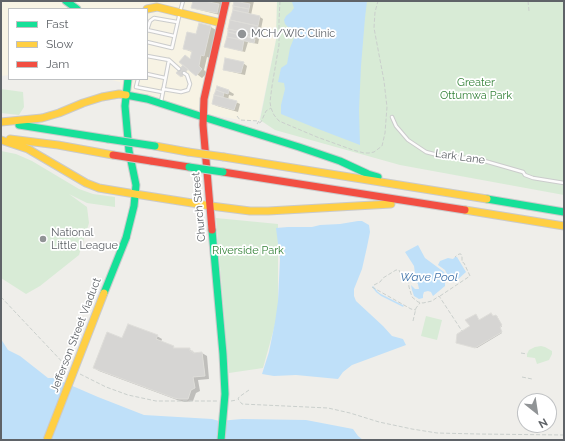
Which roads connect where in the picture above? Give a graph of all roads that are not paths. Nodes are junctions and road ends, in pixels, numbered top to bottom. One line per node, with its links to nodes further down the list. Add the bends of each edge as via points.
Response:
1 (66, 1): 4 (main road)
2 (183, 1): 6 (lane)
3 (226, 1): 8 (main road, Church Street)
4 (76, 8)
5 (148, 9): 6 (main road, via 157,7)
6 (180, 12): 7 (lane); 8 (main road)
7 (177, 22): 9 (lane, via 154,18); 11 (lane)
8 (221, 23): 24 (main road, Church Street, via 204,99)
9 (148, 27)
10 (148, 31): 11 (lane)
11 (174, 36): 12 (lane, via 172,48)
12 (148, 42)
13 (148, 56): 14 (lane)
14 (169, 60): 15 (lane); 18 (lane)
15 (179, 69)
16 (184, 73): 21 (lane, via 190,84 188,90)
17 (148, 74): 18 (lane)
18 (165, 78): 21 (lane)
19 (128, 80): 22 (main road, Jefferson Street Viaduct)
20 (138, 80): 21 (lane, via 136,87)
21 (163, 90): 23 (lane)
22 (126, 95): 23 (main road); 26 (main road, via 102,97 42,118); 30 (main road, Jefferson Street Viaduct, via 126,119 136,185)
23 (160, 104): 24 (main road)
24 (203, 117): 29 (main road, via 340,161 368,174); 32 (main road, Church Street)
25 (392, 117): 28 (lane, Lark Lane, via 408,140 426,152 445,157 474,158 523,172 533,178)
26 (1, 122): 29 (main road, bridge)
27 (1, 139): 30 (main road, via 28,149 98,188); 31 (main road, bridge, via 58,145)
28 (564, 183)
29 (426, 189): 33 (main road)
30 (135, 194): 32 (main road); 35 (main road, Jefferson Street Viaduct, bridge, via 126,238)
31 (420, 203): 32 (main road, via 268,211); 34 (main road)
32 (211, 206): 36 (main road, Church Street, via 223,354 224,413)
33 (564, 212)
34 (564, 226)
35 (47, 440)
36 (221, 440)

